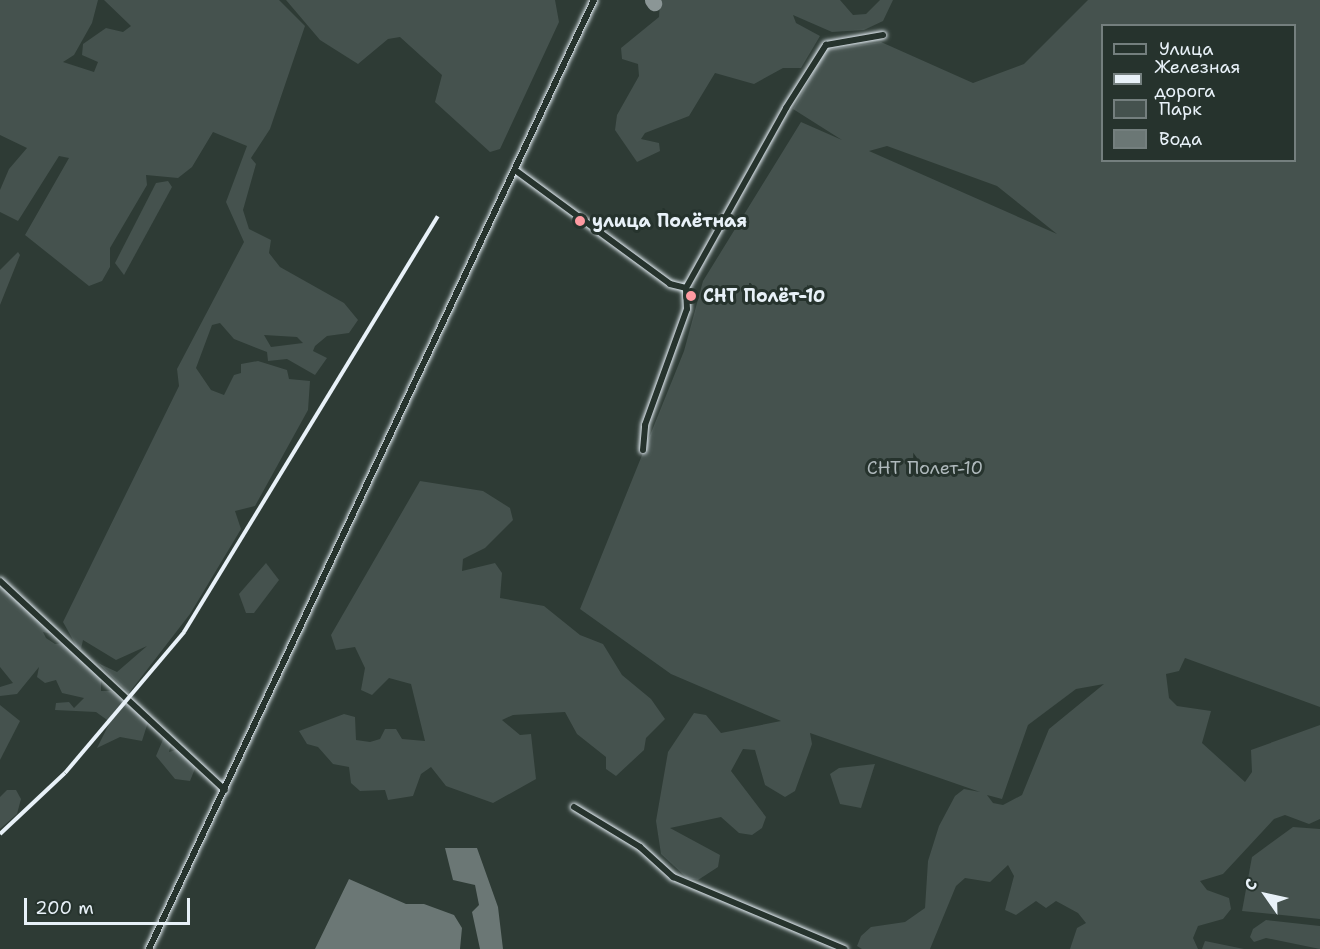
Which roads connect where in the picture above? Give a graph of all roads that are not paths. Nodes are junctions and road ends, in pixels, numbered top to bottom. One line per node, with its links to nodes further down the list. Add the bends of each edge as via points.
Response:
1 (594, 0): 3 (street)
2 (883, 35): 4 (street, via 835,40 818,53)
3 (515, 170): 4 (street, via 670,284); 7 (street)
4 (686, 288): 5 (street, via 687,309 645,424)
5 (643, 450)
6 (0, 581): 7 (street)
7 (225, 790): 9 (street)
8 (574, 807): 10 (street, via 640,847 673,877)
9 (149, 949)
10 (844, 949)

